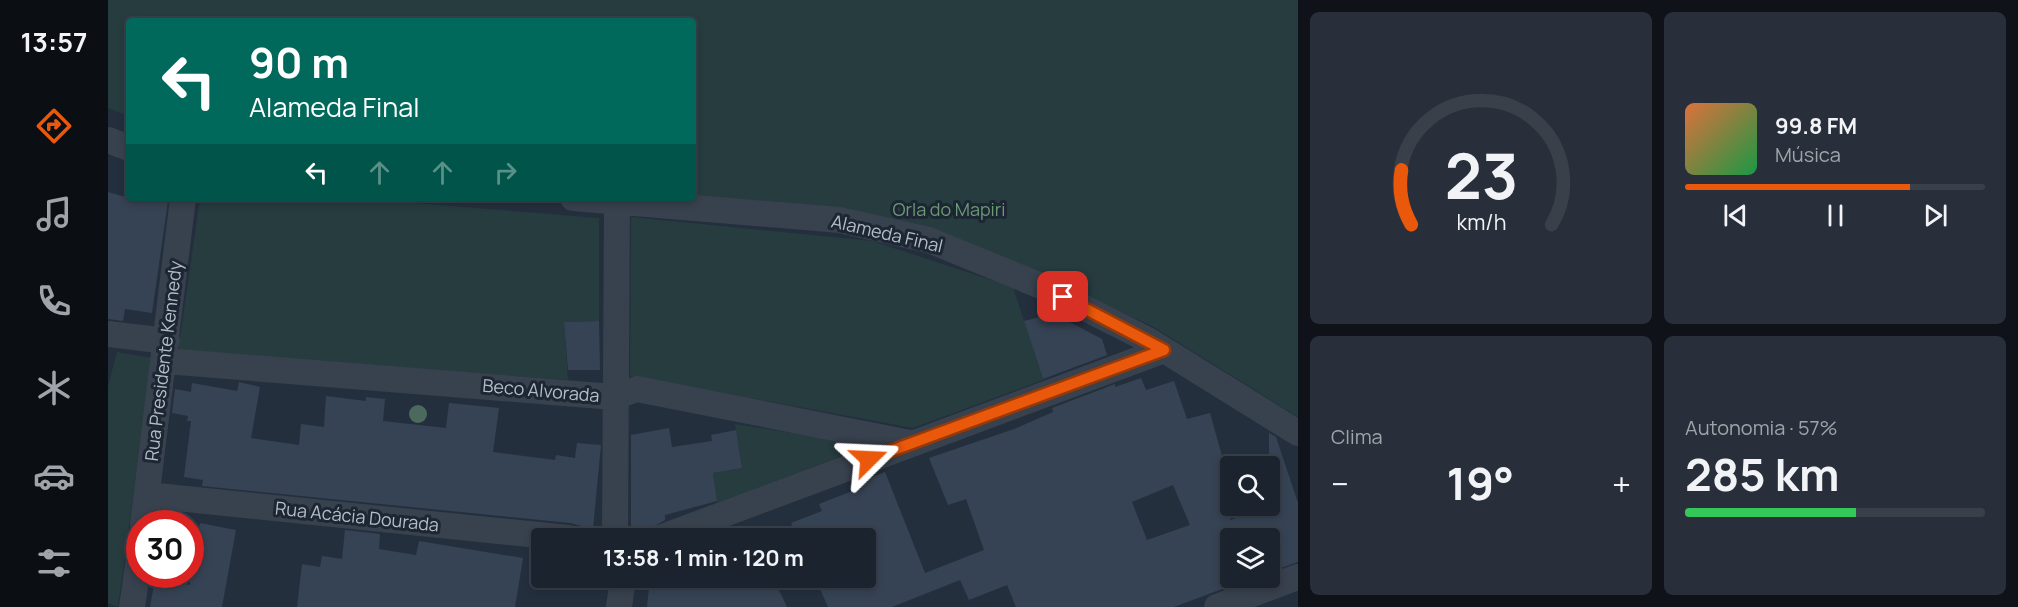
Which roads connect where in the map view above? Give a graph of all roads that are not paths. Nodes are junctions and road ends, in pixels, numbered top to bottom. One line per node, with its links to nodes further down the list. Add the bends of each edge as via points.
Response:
1 (108, 140): 2 (street)
2 (126, 147)
3 (183, 201): 7 (street, Rua Presidente Kennedy)
4 (617, 201): 6 (street, Alameda Final, via 840,220 929,240 1041,286); 8 (street)
5 (108, 334): 7 (street, Beco Alvorada)
6 (1164, 350): 9 (street, Alameda Final); 10 (street)
7 (166, 351): 8 (street, Beco Alvorada); 11 (street, Rua Presidente Kennedy)
8 (614, 397): 10 (street, Beco Alvorada, via 637,388); 13 (street)
9 (1298, 433)
10 (910, 443): 14 (street)
11 (147, 495): 12 (street, Rua Presidente Kennedy); 15 (street, Rua Acácia Dourada)
12 (145, 510)
13 (615, 528)
14 (686, 528)
15 (531, 534)
16 (1298, 577): 21 (street)
17 (135, 588): 19 (street)
18 (622, 588): 20 (street)
19 (132, 607)
20 (619, 607)
21 (1217, 607)

